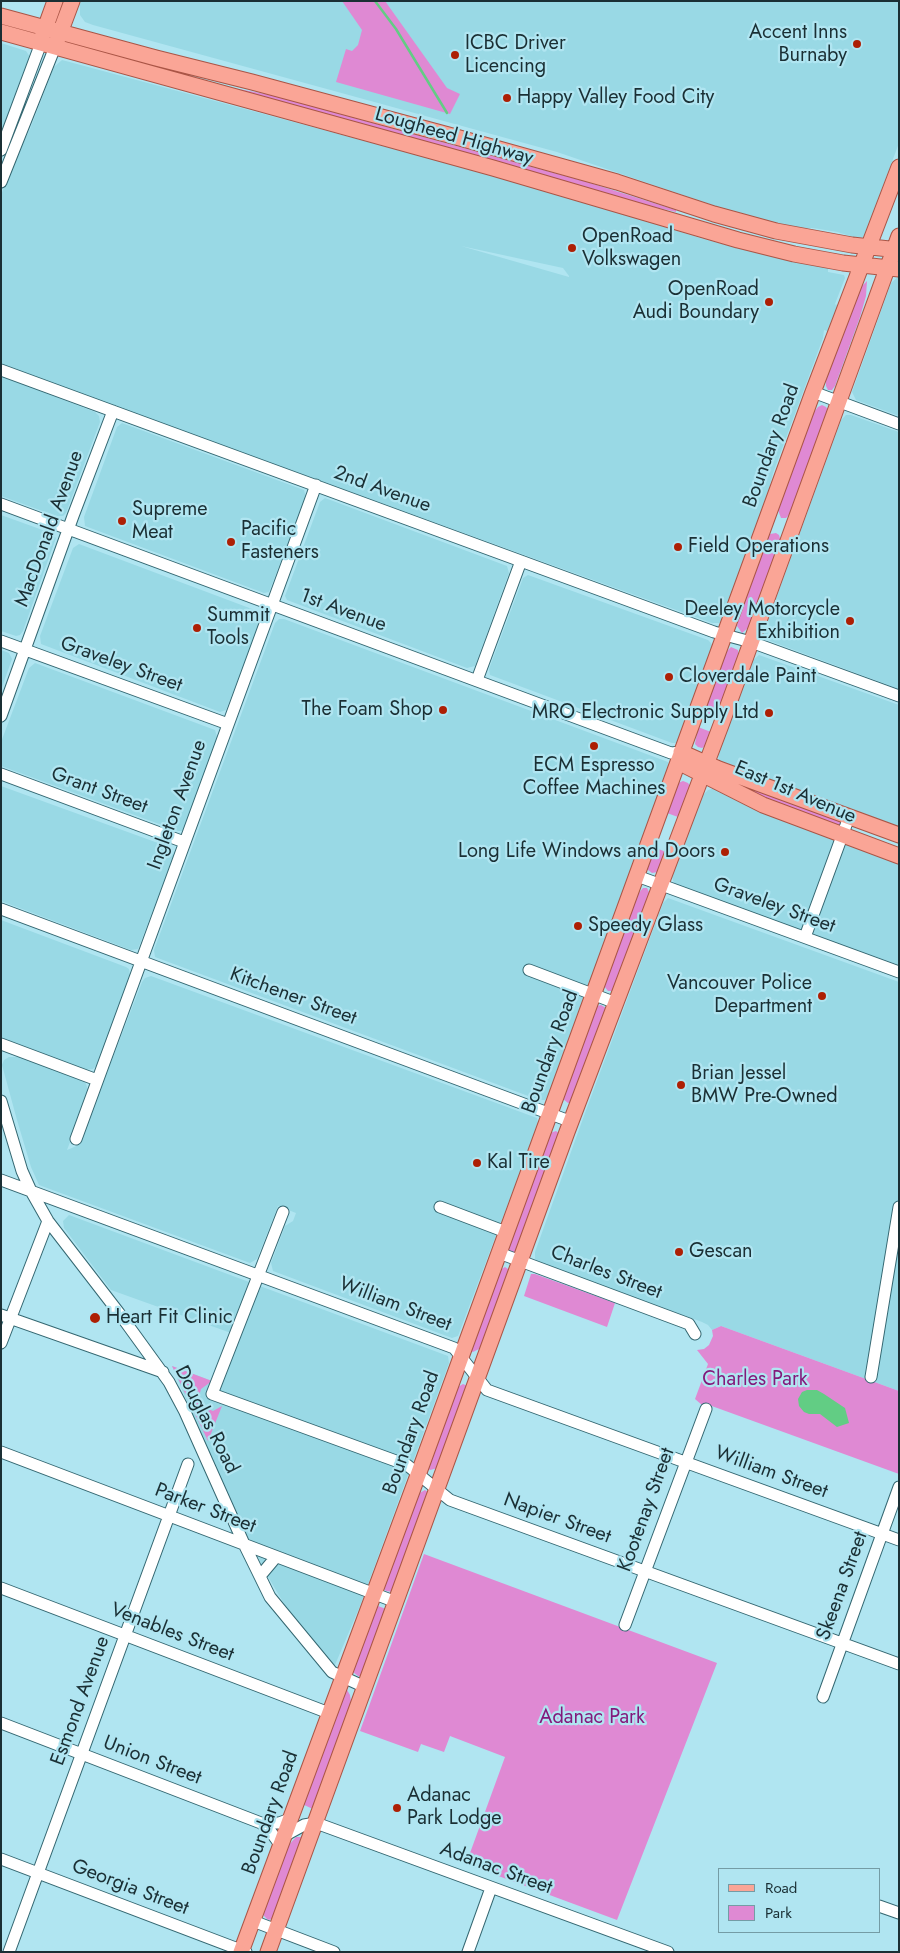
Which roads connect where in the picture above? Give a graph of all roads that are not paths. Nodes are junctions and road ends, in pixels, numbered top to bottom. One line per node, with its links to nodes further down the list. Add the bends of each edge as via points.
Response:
1 (55, 1): 4 (main road)
2 (72, 1): 6 (main road)
3 (1, 16): 4 (main road, Lougheed Highway)
4 (46, 28): 6 (main road, Lougheed Highway); 7 (main road)
5 (1, 32): 7 (main road, Lougheed Highway)
6 (60, 32): 7 (main road); 12 (main road, Lougheed Highway, via 456,137 617,182 759,227)
7 (48, 45): 8 (street); 10 (street); 13 (main road, Lougheed Highway, via 738,240 794,254)
8 (1, 150)
9 (899, 167): 12 (main road, Boundary Road)
10 (1, 182)
11 (897, 245): 12 (main road, Lougheed Highway); 14 (main road)
12 (869, 247): 13 (main road, Boundary Road)
13 (862, 265): 14 (main road, Lougheed Highway); 16 (main road, Boundary Road)
14 (893, 268): 17 (main road)
15 (1, 370): 18 (street, 2nd Avenue)
16 (813, 392): 17 (street); 22 (main road, Boundary Road)
17 (838, 401): 19 (street); 24 (main road)
18 (113, 411): 20 (street, 2nd Avenue); 23 (street, MacDonald Avenue)
19 (899, 424)
20 (316, 485): 25 (street, 2nd Avenue); 26 (street, Ingleton Avenue)
21 (1, 504): 23 (street, 1st Avenue)
22 (766, 520): 24 (main road); 27 (main road, Boundary Road)
23 (68, 529): 26 (street, 1st Avenue); 30 (street, MacDonald Avenue)
24 (791, 529): 29 (main road)
25 (521, 561): 27 (street, 2nd Avenue); 31 (street)
26 (273, 605): 31 (street, 1st Avenue); 34 (street, Ingleton Avenue)
27 (724, 635): 29 (street, 2nd Avenue); 35 (main road, Boundary Road)
28 (1, 641): 30 (street, Graveley Street)
29 (750, 642): 32 (street, 2nd Avenue); 36 (main road)
30 (25, 650): 33 (street, MacDonald Avenue); 34 (street, Graveley Street)
31 (477, 680): 35 (street, 1st Avenue)
32 (899, 696)
33 (1, 716)
34 (228, 724): 41 (street, Ingleton Avenue)
35 (676, 756): 36 (main road, East 1st Avenue); 43 (main road, Boundary Road)
36 (704, 769): 38 (main road, East 1st Avenue); 39 (main road, East 1st Avenue, via 763,805); 44 (main road)
37 (1, 774): 41 (street, Grant Street)
38 (850, 817): 39 (street); 40 (main road, East 1st Avenue)
39 (842, 835): 42 (main road, East 1st Avenue); 46 (street)
40 (899, 835)
41 (184, 842): 47 (street, Ingleton Avenue)
42 (899, 856)
43 (637, 876): 44 (street, Graveley Street); 50 (main road, Boundary Road)
44 (661, 884): 46 (street, Graveley Street); 51 (main road)
45 (1, 909): 47 (street, Kitchener Street)
46 (805, 938): 49 (street, Graveley Street)
47 (141, 961): 53 (street, Ingleton Avenue); 55 (street, Kitchener Street)
48 (529, 970): 50 (street)
49 (899, 972)
50 (593, 994): 51 (street); 55 (main road, Boundary Road)
51 (616, 1003): 56 (main road)
52 (1, 1044): 53 (street)
53 (97, 1080): 57 (street, Ingleton Avenue)
54 (1, 1101): 59 (street, Douglas Road)
55 (550, 1114): 56 (street, Kitchener Street); 64 (main road, Boundary Road)
56 (572, 1122): 66 (main road)
57 (76, 1139)
58 (1, 1180): 59 (street, William Street)
59 (31, 1191): 63 (street, Douglas Road); 67 (street, William Street)
60 (440, 1207): 64 (street)
61 (899, 1207): 73 (street)
62 (283, 1212): 67 (street)
63 (48, 1221): 68 (street); 72 (street, Douglas Road)
64 (506, 1232): 65 (main road, Boundary Road)
65 (499, 1253): 66 (street, Charles Street); 71 (main road, Boundary Road)
66 (521, 1261): 69 (street, Charles Street, via 689,1324); 74 (main road)
67 (259, 1274): 71 (street, William Street, via 454,1348); 79 (street, Napier Street, via 212,1394 407,1465)
68 (6, 1317): 70 (street); 72 (street)
69 (695, 1334)
70 (1, 1343)
71 (460, 1357): 74 (street, William Street); 79 (main road, Boundary Road)
72 (163, 1372): 82 (street, Douglas Road)
73 (870, 1377)
74 (478, 1380): 77 (street, William Street, via 487,1390); 81 (main road)
75 (706, 1409): 77 (street, Kootenay Street)
76 (1, 1452): 83 (street, Parker Street)
77 (685, 1462): 84 (street, William Street); 89 (street, Kootenay Street)
78 (188, 1464): 83 (street, Esmond Avenue)
79 (418, 1475): 81 (street, Napier Street); 92 (main road, Boundary Road)
80 (899, 1487): 84 (street, Skeena Street)
81 (437, 1491): 89 (street, Napier Street, via 450,1500); 93 (main road)
82 (232, 1515): 85 (street); 87 (street, Douglas Road)
83 (170, 1516): 85 (street, Parker Street); 95 (street, Esmond Avenue)
84 (882, 1534): 86 (street, William Street); 96 (street, Skeena Street)
85 (220, 1535): 87 (street, Parker Street)
86 (899, 1540)
87 (244, 1544): 88 (street, Parker Street); 90 (street, Douglas Road)
88 (276, 1557): 90 (street); 92 (street, Parker Street)
89 (644, 1570): 94 (street, Kootenay Street); 96 (street, Napier Street)
90 (260, 1576): 98 (street, Douglas Road, via 270,1597 290,1623 332,1672)
91 (1, 1588): 95 (street, Venables Street)
92 (373, 1594): 93 (street, Parker Street); 98 (main road, Boundary Road)
93 (396, 1602): 99 (main road)
94 (625, 1625)
95 (125, 1635): 101 (street, Venables Street); 103 (street, Esmond Avenue)
96 (842, 1643): 97 (street, Napier Street); 100 (street, Skeena Street)
97 (899, 1664)
98 (342, 1678): 99 (street, Douglas Road); 101 (main road, Boundary Road)
99 (365, 1687): 105 (main road)
100 (822, 1697)
101 (329, 1713): 104 (main road, Boundary Road)
102 (1, 1723): 103 (street, Union Street)
103 (82, 1754): 106 (street, Union Street); 109 (street, Esmond Avenue)
104 (290, 1819): 106 (street, Union Street); 107 (main road, Boundary Road)
105 (316, 1823): 107 (street, via 295,1828); 110 (street, Adanac Street); 114 (main road)
106 (261, 1824): 107 (street, Union Street)
107 (282, 1841): 113 (main road, Boundary Road)
108 (1, 1859): 109 (street, Georgia Street)
109 (39, 1873): 115 (street, Georgia Street); 116 (street, Esmond Avenue)
110 (491, 1888): 119 (street); 120 (street, Adanac Street)
111 (880, 1906): 112 (street)
112 (899, 1913)
113 (253, 1921): 114 (street); 115 (main road, Boundary Road)
114 (276, 1930): 117 (main road); 118 (street)
115 (243, 1951)
116 (9, 1952)
117 (268, 1952)
118 (334, 1952)
119 (468, 1952)
120 (668, 1952)

